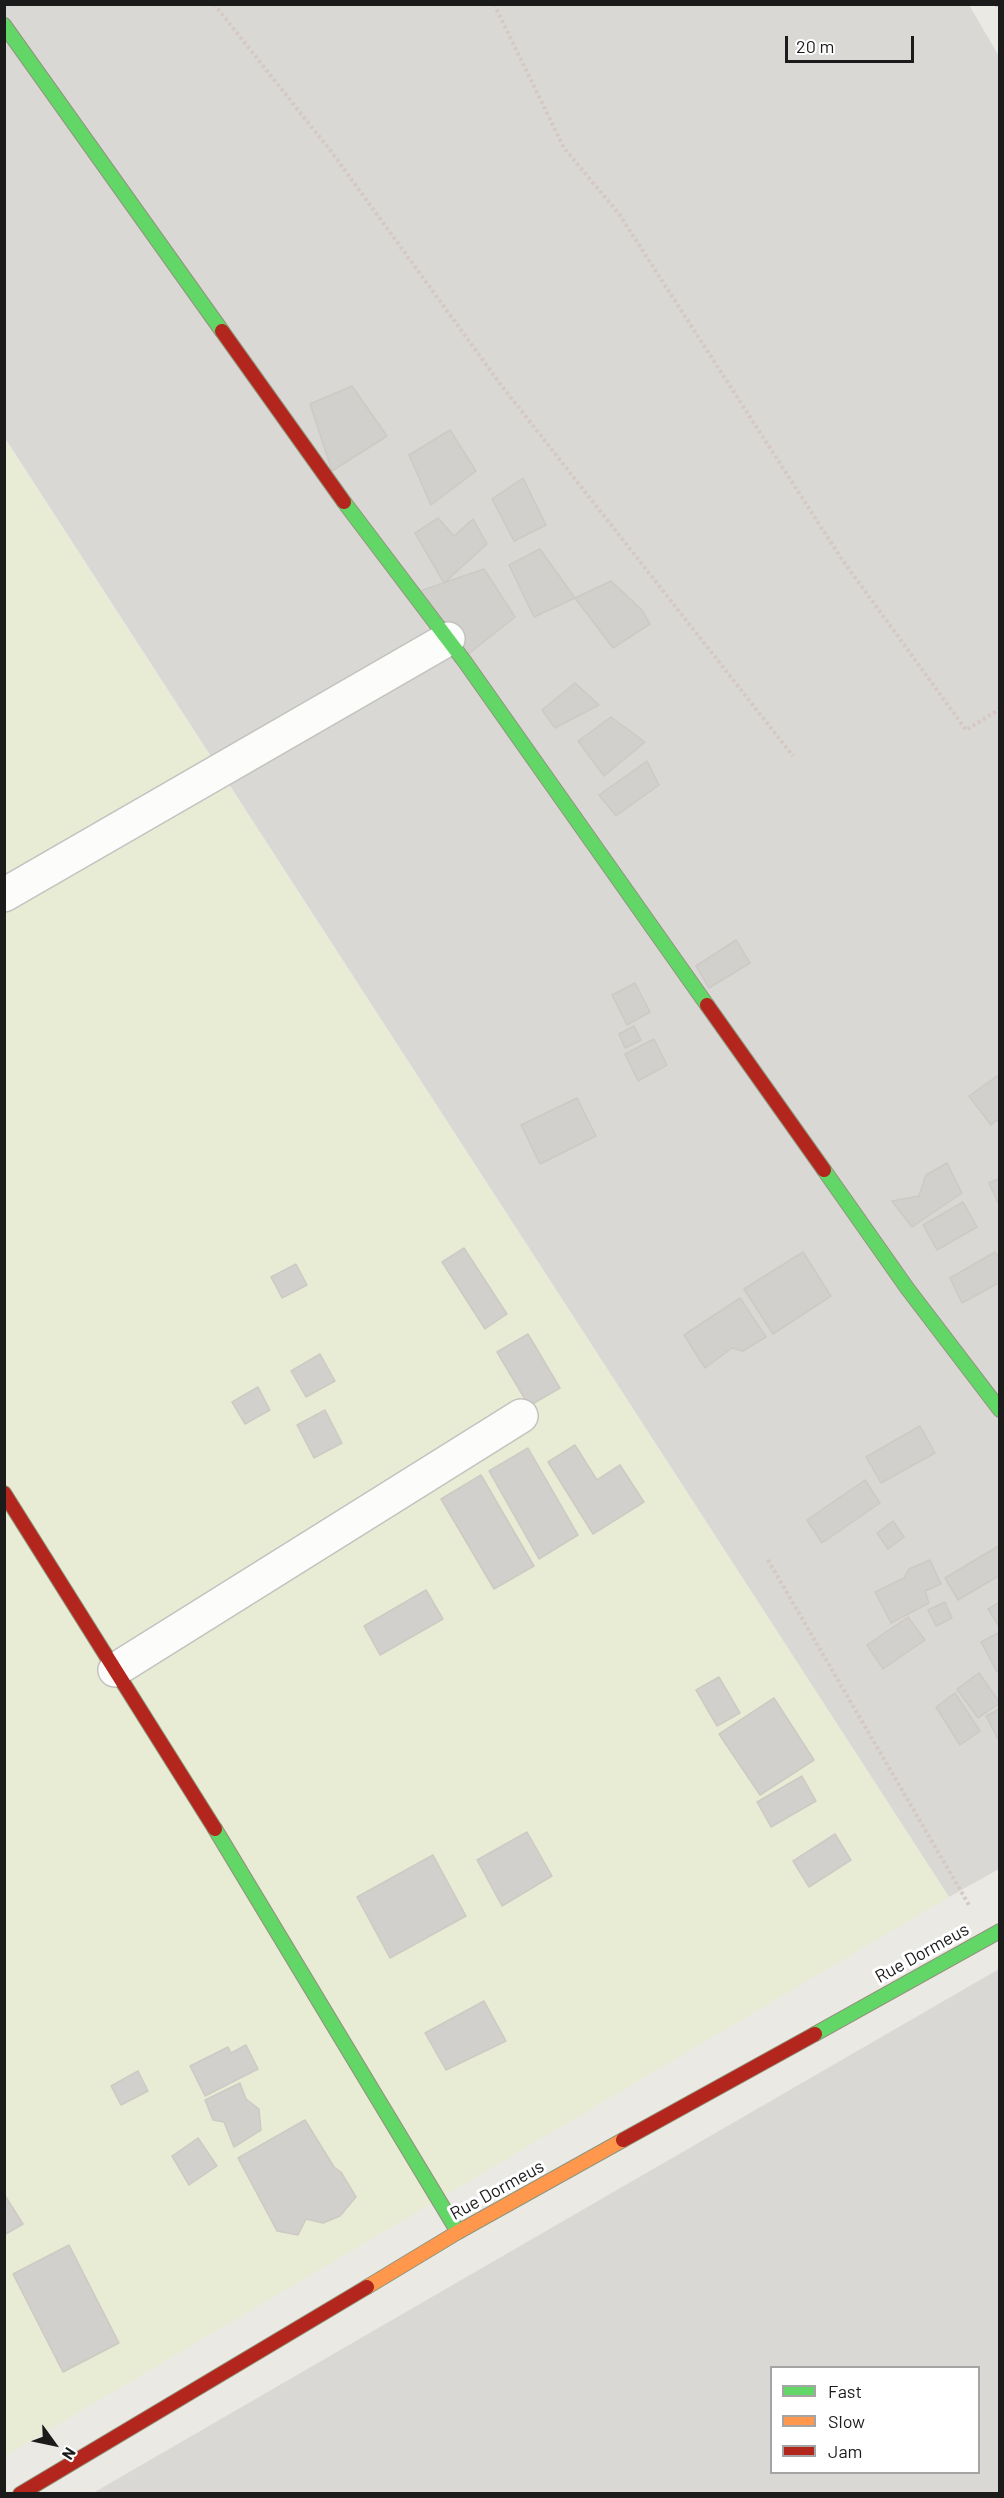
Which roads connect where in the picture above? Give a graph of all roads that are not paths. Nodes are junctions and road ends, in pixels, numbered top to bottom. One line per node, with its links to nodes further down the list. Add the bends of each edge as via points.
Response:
1 (4, 25): 2 (street, via 321,471)
2 (447, 639): 3 (street); 4 (street, via 900,1278)
3 (4, 895)
4 (999, 1410)
5 (521, 1416): 7 (street)
6 (4, 1493): 7 (street)
7 (115, 1670): 9 (street, via 266,1911)
8 (996, 1940): 9 (street, Rue Dormeus)
9 (458, 2232): 10 (street, Rue Dormeus)
10 (20, 2493)

